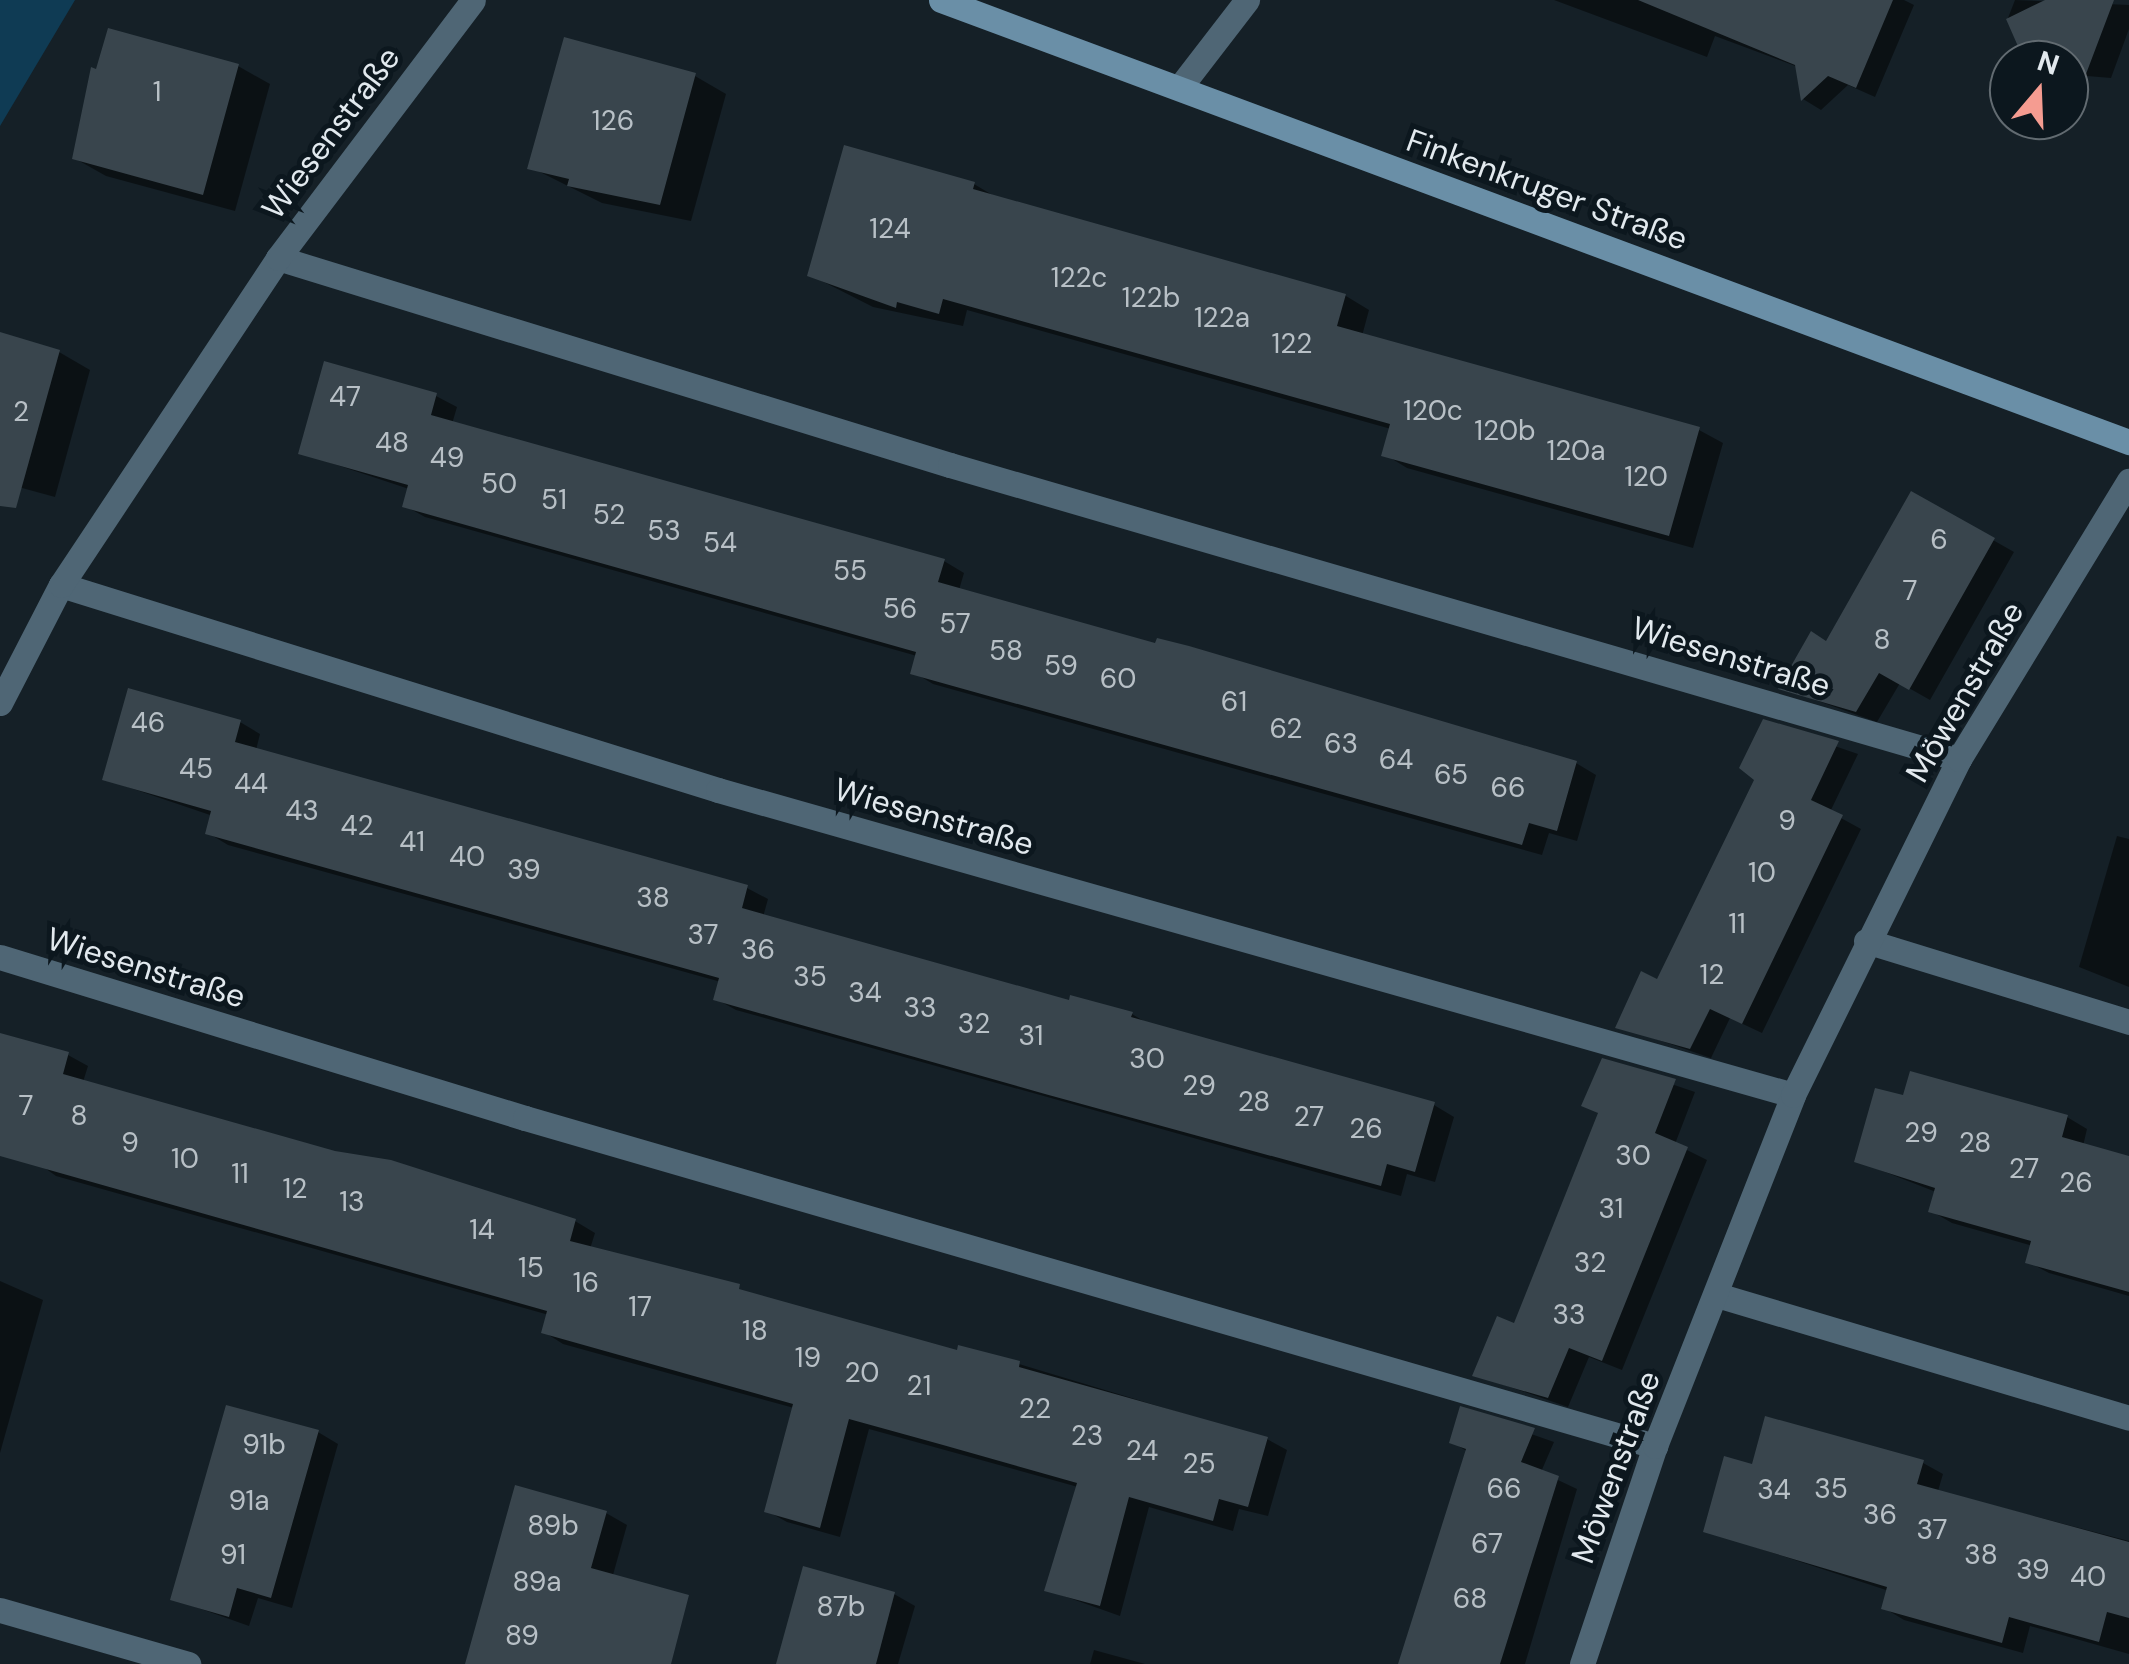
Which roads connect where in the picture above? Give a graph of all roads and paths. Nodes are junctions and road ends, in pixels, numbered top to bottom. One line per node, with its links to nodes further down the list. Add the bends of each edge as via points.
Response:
1 (473, 0): 5 (street, Wiesenstraße)
2 (941, 0): 4 (street, Finkenkruger Straße)
3 (1247, 0): 4 (street)
4 (1180, 87): 6 (street, Finkenkruger Straße)
5 (278, 258): 8 (street, Wiesenstraße); 10 (street, Wiesenstraße, via 950,465)
6 (2129, 442)
7 (2129, 481): 10 (street, Möwenstraße)
8 (61, 585): 9 (street, Wiesenstraße); 14 (street, Wiesenstraße, via 670,775)
9 (0, 702)
10 (1958, 759): 11 (street, Möwenstraße)
11 (1866, 940): 13 (street); 14 (street, Möwenstraße)
12 (0, 957): 17 (street, Wiesenstraße, via 525,1118)
13 (2129, 1022)
14 (1793, 1095): 15 (street, Möwenstraße)
15 (1717, 1295): 16 (street); 17 (street, Möwenstraße)
16 (2129, 1418)
17 (1655, 1446): 20 (street, Möwenstraße)
18 (0, 1610): 19 (street)
19 (188, 1664)
20 (1582, 1664)

